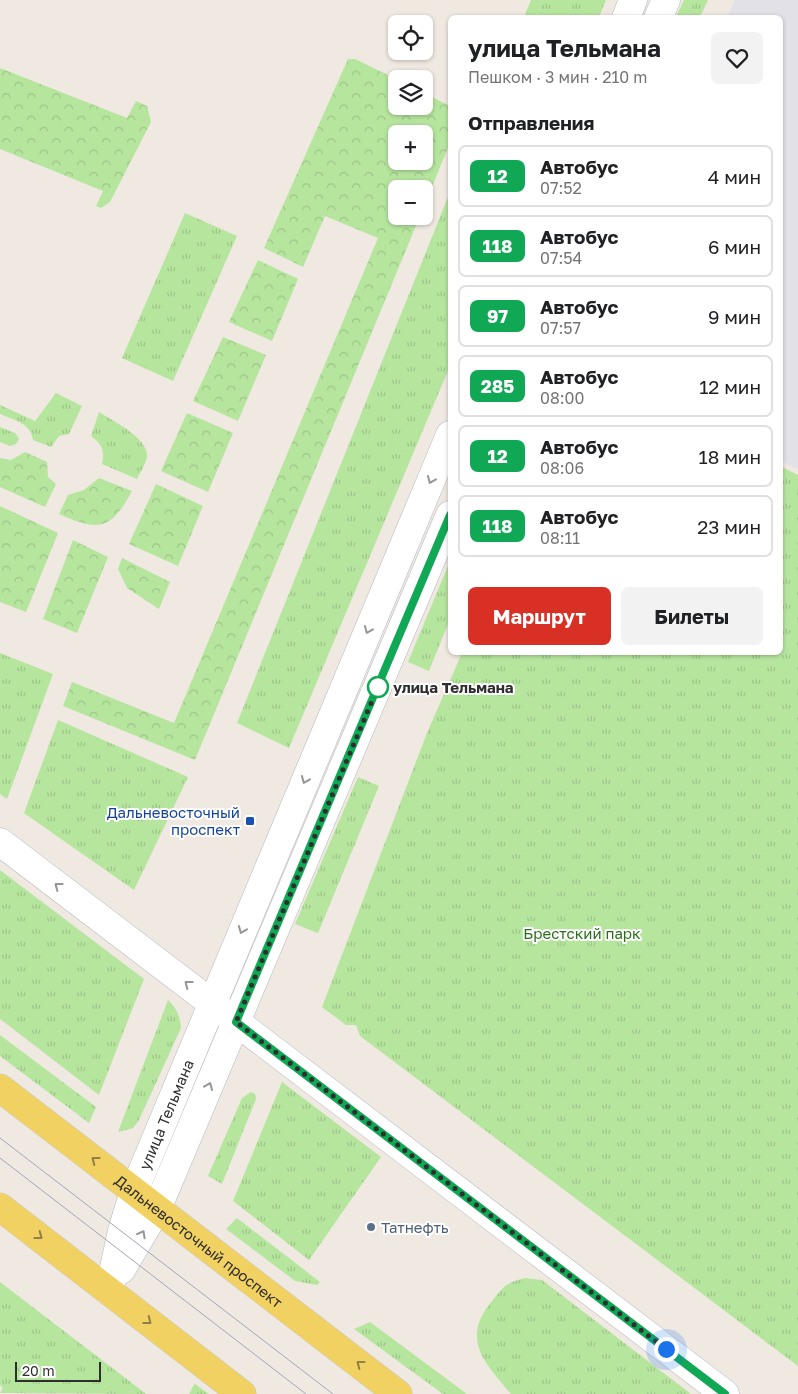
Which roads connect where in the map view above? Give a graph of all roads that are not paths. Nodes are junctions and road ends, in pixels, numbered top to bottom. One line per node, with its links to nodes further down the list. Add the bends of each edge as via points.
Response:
1 (633, 0): 3 (street)
2 (666, 0): 4 (street)
3 (627, 15)
4 (659, 15)
5 (448, 440): 8 (street, улица Тельмана, one-way to 8)
6 (448, 520): 9 (street, улица Тельмана)
7 (0, 842): 8 (street, one-way to 7)
8 (212, 1003): 9 (street); 11 (street, улица Тельмана)
9 (236, 1022): 13 (street, улица Тельмана, one-way to 9); 17 (street)
10 (0, 1088): 11 (main road, Дальневосточный проспект, one-way to 10)
11 (134, 1191): 13 (main road, Дальневосточный проспект); 14 (street, улица Тельмана)
12 (0, 1207): 14 (main road, one-way to 14)
13 (157, 1209): 14 (street, улица Тельмана, one-way to 13); 16 (main road, Дальневосточный проспект, one-way to 13)
14 (109, 1291): 15 (main road, one-way to 15)
15 (242, 1394)
16 (398, 1394)
17 (725, 1394)

